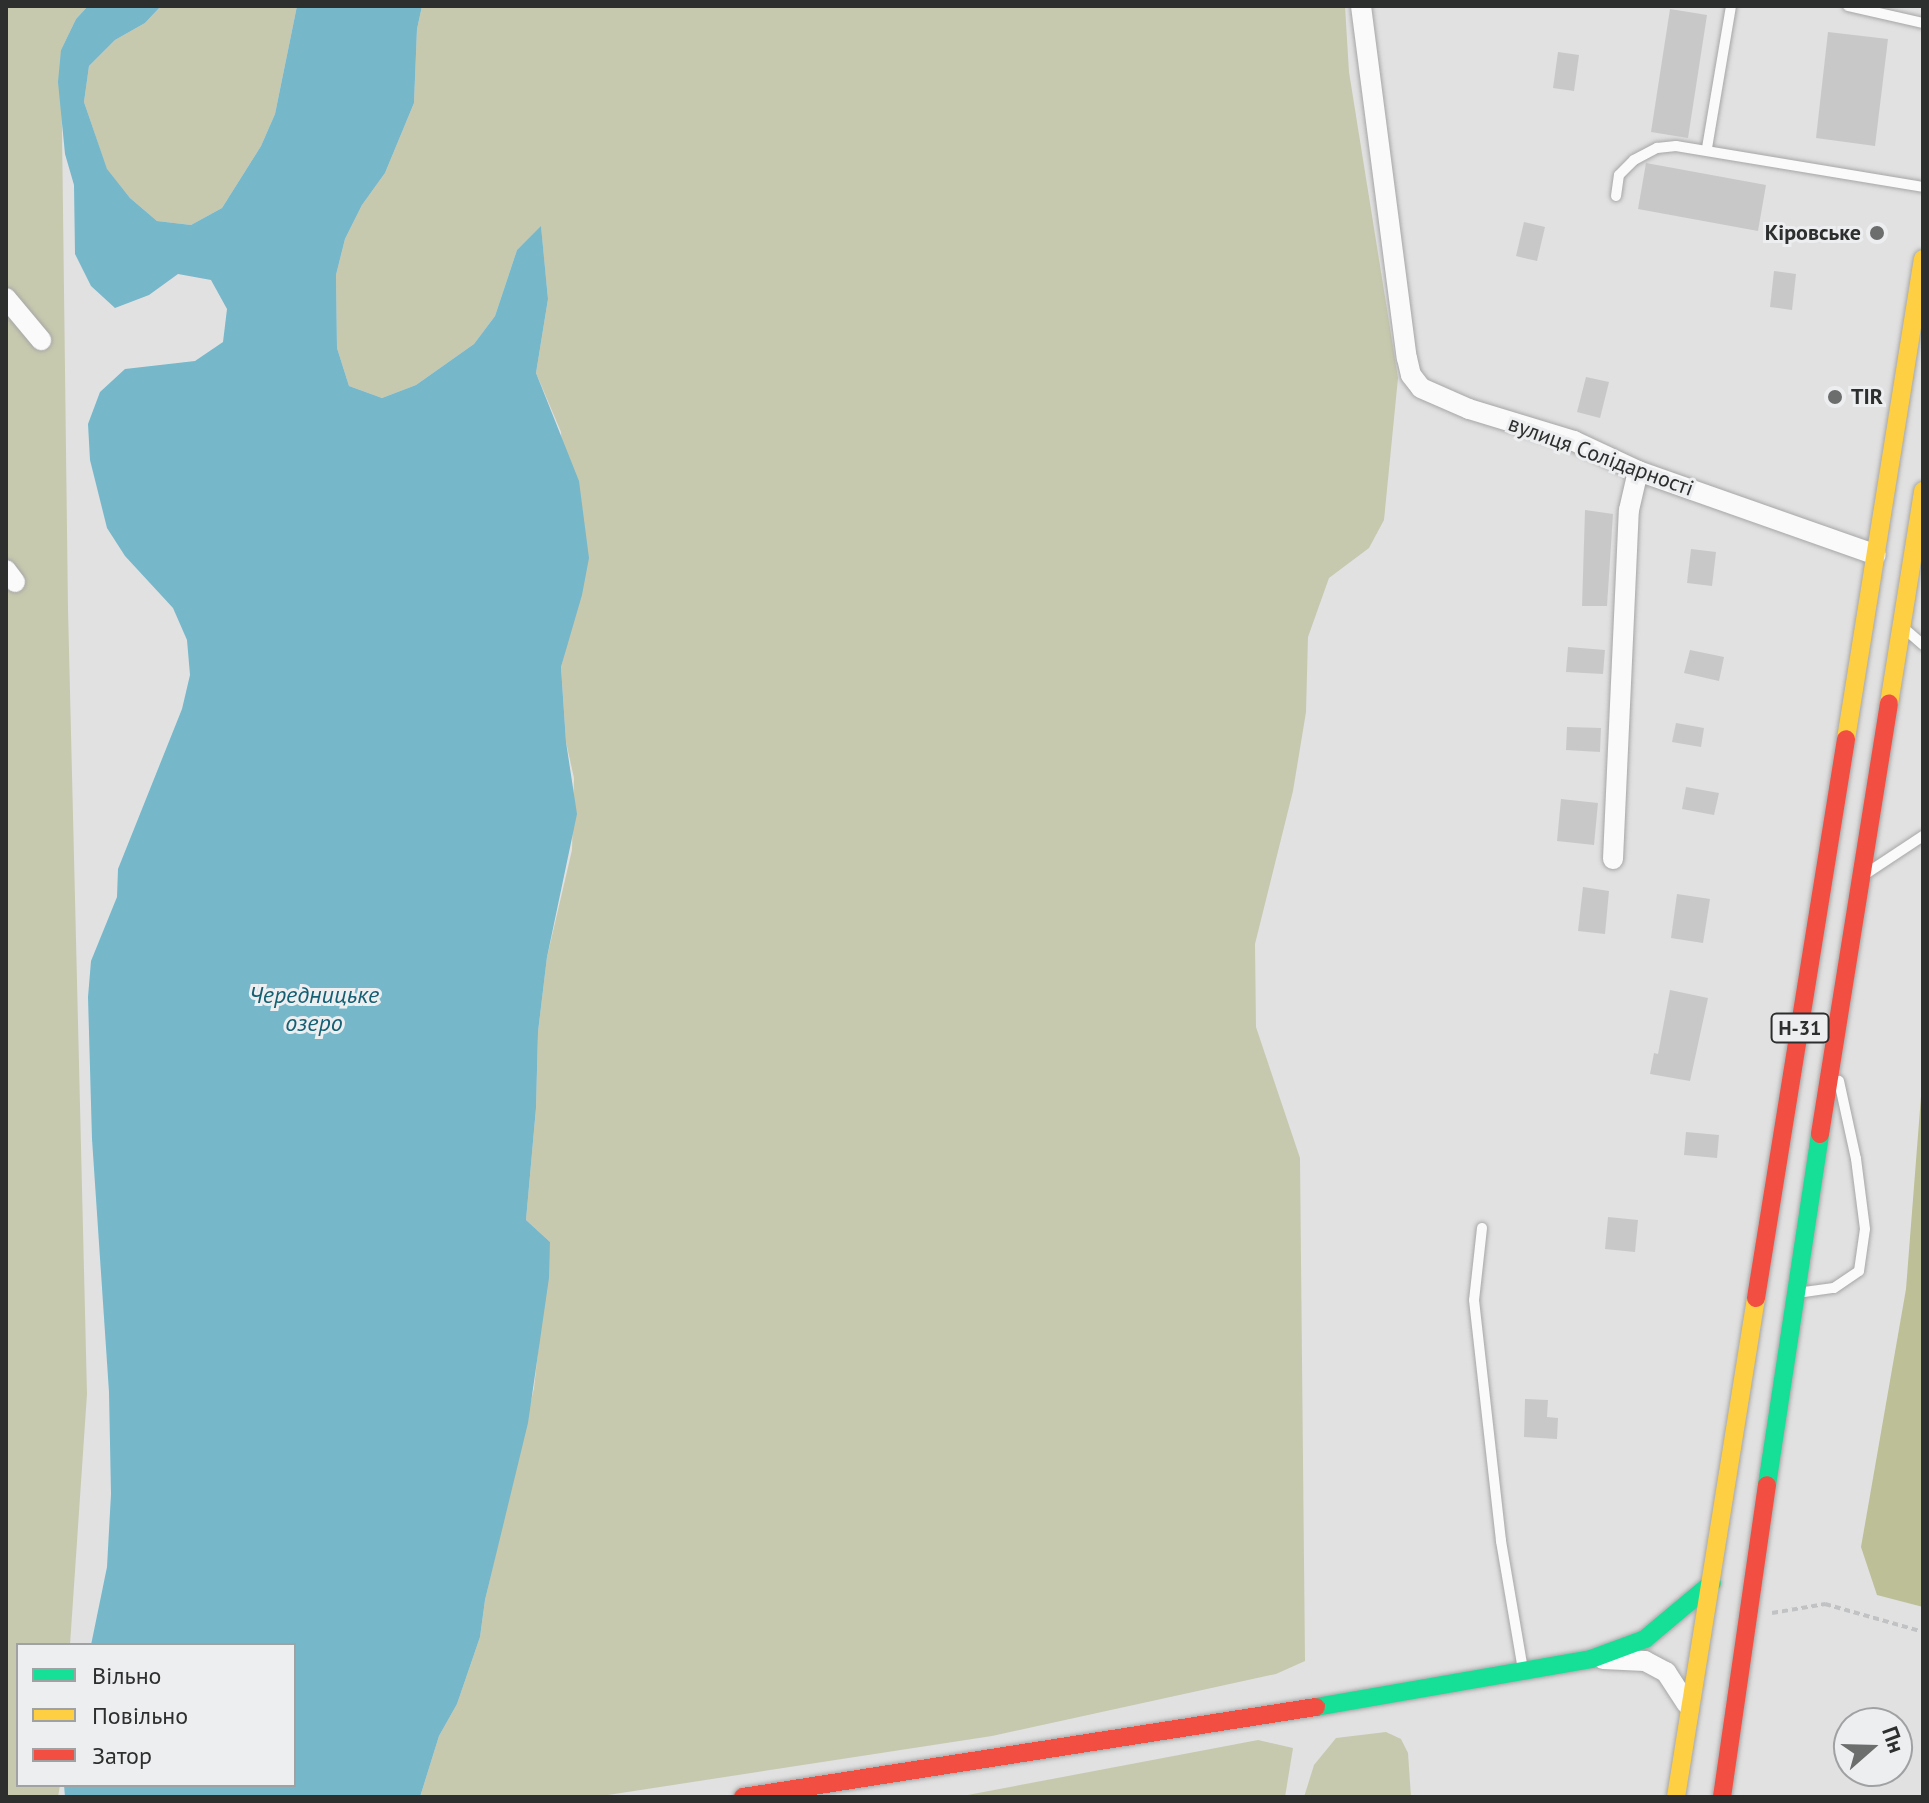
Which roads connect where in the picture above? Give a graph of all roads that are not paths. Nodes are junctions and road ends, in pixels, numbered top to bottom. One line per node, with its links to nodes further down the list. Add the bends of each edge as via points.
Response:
1 (1361, 6): 11 (street, вулиця Солідарності, via 1411,375 1421,388 1469,409 1574,441)
2 (1731, 6): 5 (lane)
3 (1848, 6): 4 (lane)
4 (1923, 23)
5 (1707, 148): 6 (lane); 7 (lane, via 1657,148 1634,160 1619,175)
6 (1923, 187)
7 (1616, 196)
8 (1923, 259): 13 (main road, Н-31)
9 (6, 298): 10 (street)
10 (41, 340)
11 (1638, 471): 13 (street, вулиця Солідарності); 17 (street, via 1629,510)
12 (1923, 491): 14 (main road, Н-31)
13 (1876, 555): 22 (main road, Н-31)
14 (1902, 627): 15 (lane); 18 (main road, Н-31)
15 (1923, 645)
16 (1923, 836): 18 (lane)
17 (1613, 859)
18 (1862, 876): 19 (main road, Н-31)
19 (1833, 1055): 21 (main road, Н-31); 21 (lane, via 1863,1215 1859,1271 1834,1288)
20 (1482, 1228): 24 (lane, via 1474,1300 1501,1541)
21 (1795, 1293): 30 (main road, Н-31)
22 (1712, 1583): 23 (main road, via 1645,1639); 25 (main road, Н-31)
23 (1591, 1659): 24 (main road); 26 (street, via 1645,1661 1666,1672)
24 (1523, 1672): 27 (main road)
25 (1697, 1673): 26 (main road); 29 (main road, Н-31)
26 (1687, 1704): 28 (main road)
27 (743, 1797)
28 (1656, 1797)
29 (1676, 1797)
30 (1722, 1797)

